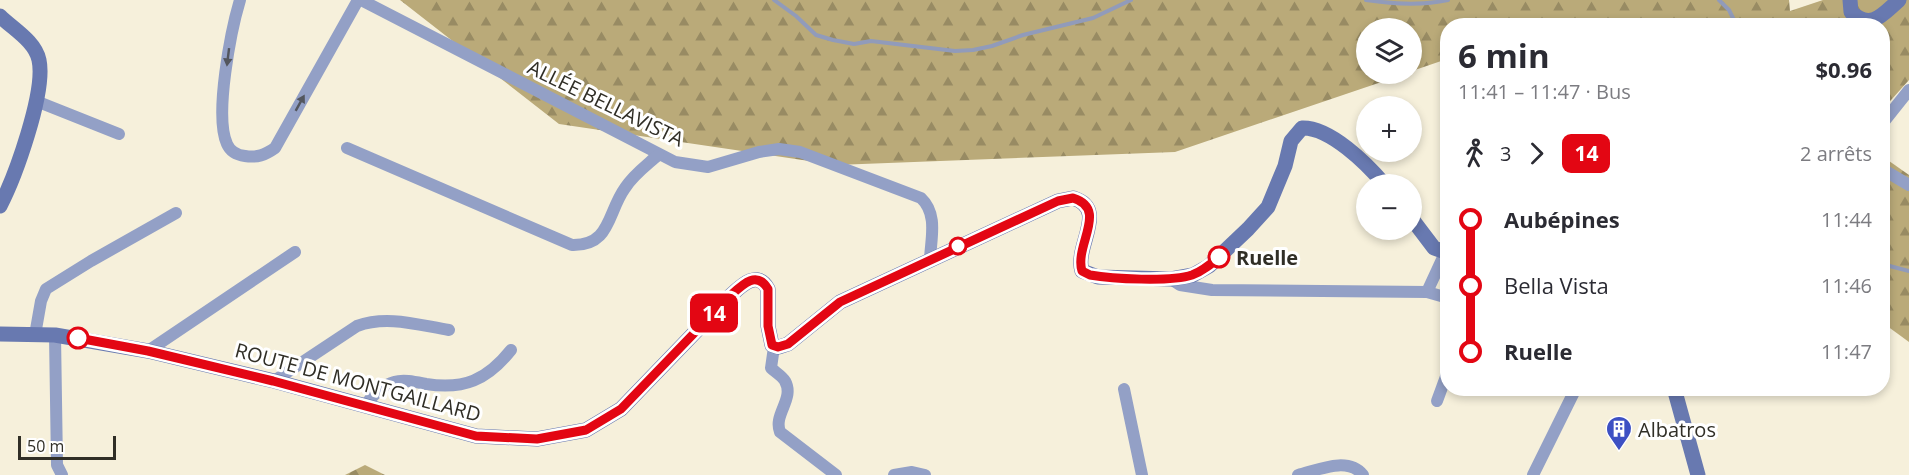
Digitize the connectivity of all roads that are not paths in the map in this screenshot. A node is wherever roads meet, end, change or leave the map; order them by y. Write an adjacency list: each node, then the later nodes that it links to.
1 (240, 0): 2 (street, one-way to 2)
2 (359, 0): 13 (street, ALLÉE BELLAVISTA)
3 (1850, 0): 6 (street)
4 (1899, 0): 7 (street)
5 (0, 16): 9 (street)
6 (1857, 18)
7 (1877, 18)
8 (1909, 90): 10 (street)
9 (36, 101): 11 (street); 17 (street)
10 (1890, 113)
11 (119, 134)
12 (347, 148): 13 (street)
13 (658, 154): 22 (street, ALLÉE BELLAVISTA)
14 (1375, 174): 24 (street)
15 (1890, 174): 16 (street)
16 (1909, 185)
17 (0, 206)
18 (176, 213): 29 (street)
19 (1422, 232): 20 (street)
20 (1440, 250)
21 (295, 252): 33 (street)
22 (930, 259): 24 (street); 31 (street)
23 (1440, 265): 25 (street)
24 (1171, 279): 25 (street)
25 (1427, 292): 26 (street)
26 (1440, 296)
27 (449, 330): 34 (street)
28 (0, 334): 29 (street, ROUTE DE MONTGAILLARD)
29 (35, 335): 30 (street, ROUTE DE MONTGAILLARD)
30 (55, 335): 33 (street, ROUTE DE MONTGAILLARD); 42 (street)
31 (774, 347): 40 (street, ROUTE DE MONTGAILLARD); 43 (street)
32 (511, 350): 40 (street)
33 (148, 351): 34 (street, ROUTE DE MONTGAILLARD)
34 (273, 381): 40 (street, ROUTE DE MONTGAILLARD)
35 (1124, 389): 46 (street)
36 (1440, 393): 39 (street)
37 (1572, 396): 49 (street)
38 (1676, 396): 41 (street)
39 (1437, 401)
40 (365, 405)
41 (1696, 473)
42 (62, 475)
43 (836, 475)
44 (894, 475): 45 (street)
45 (925, 475)
46 (1142, 475)
47 (1299, 475): 48 (street)
48 (1363, 475)
49 (1533, 475)

